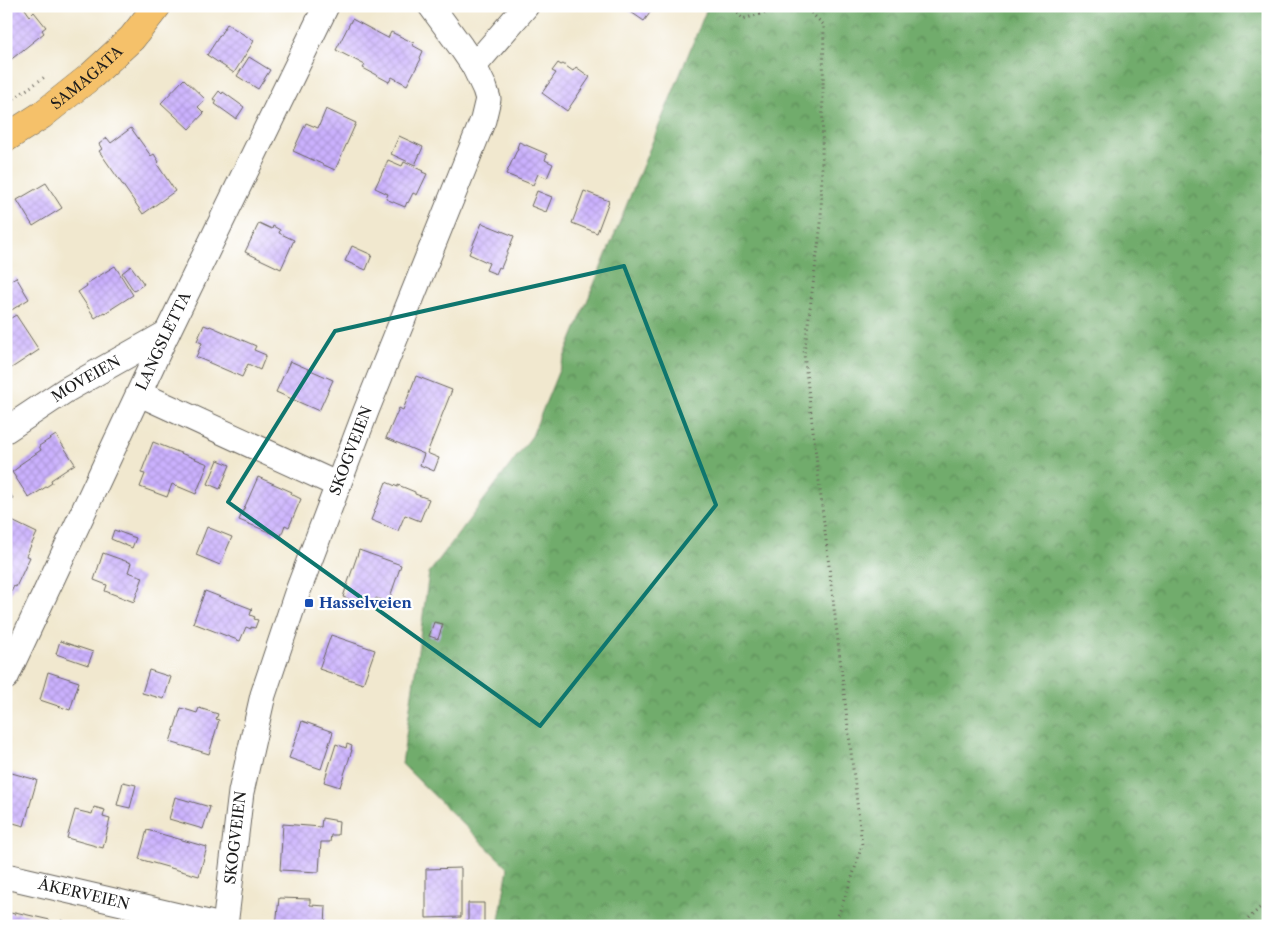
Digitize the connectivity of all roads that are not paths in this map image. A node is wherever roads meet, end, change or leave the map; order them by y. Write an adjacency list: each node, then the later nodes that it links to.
1 (157, 6): 6 (highway, SAMAGATA)
2 (326, 6): 7 (street, LANGSLETTA)
3 (431, 6): 5 (street, SKOGVEIEN)
4 (526, 6): 5 (street)
5 (474, 66): 10 (street, SKOGVEIEN)
6 (6, 138)
7 (168, 333): 8 (street, LANGSLETTA); 9 (street, MOVEIEN)
8 (140, 394): 10 (street); 11 (street, LANGSLETTA)
9 (6, 430)
10 (338, 485): 14 (street, SKOGVEIEN)
11 (6, 677)
12 (6, 876): 13 (street, ÅKERVEIEN)
13 (220, 926)
14 (225, 926)

